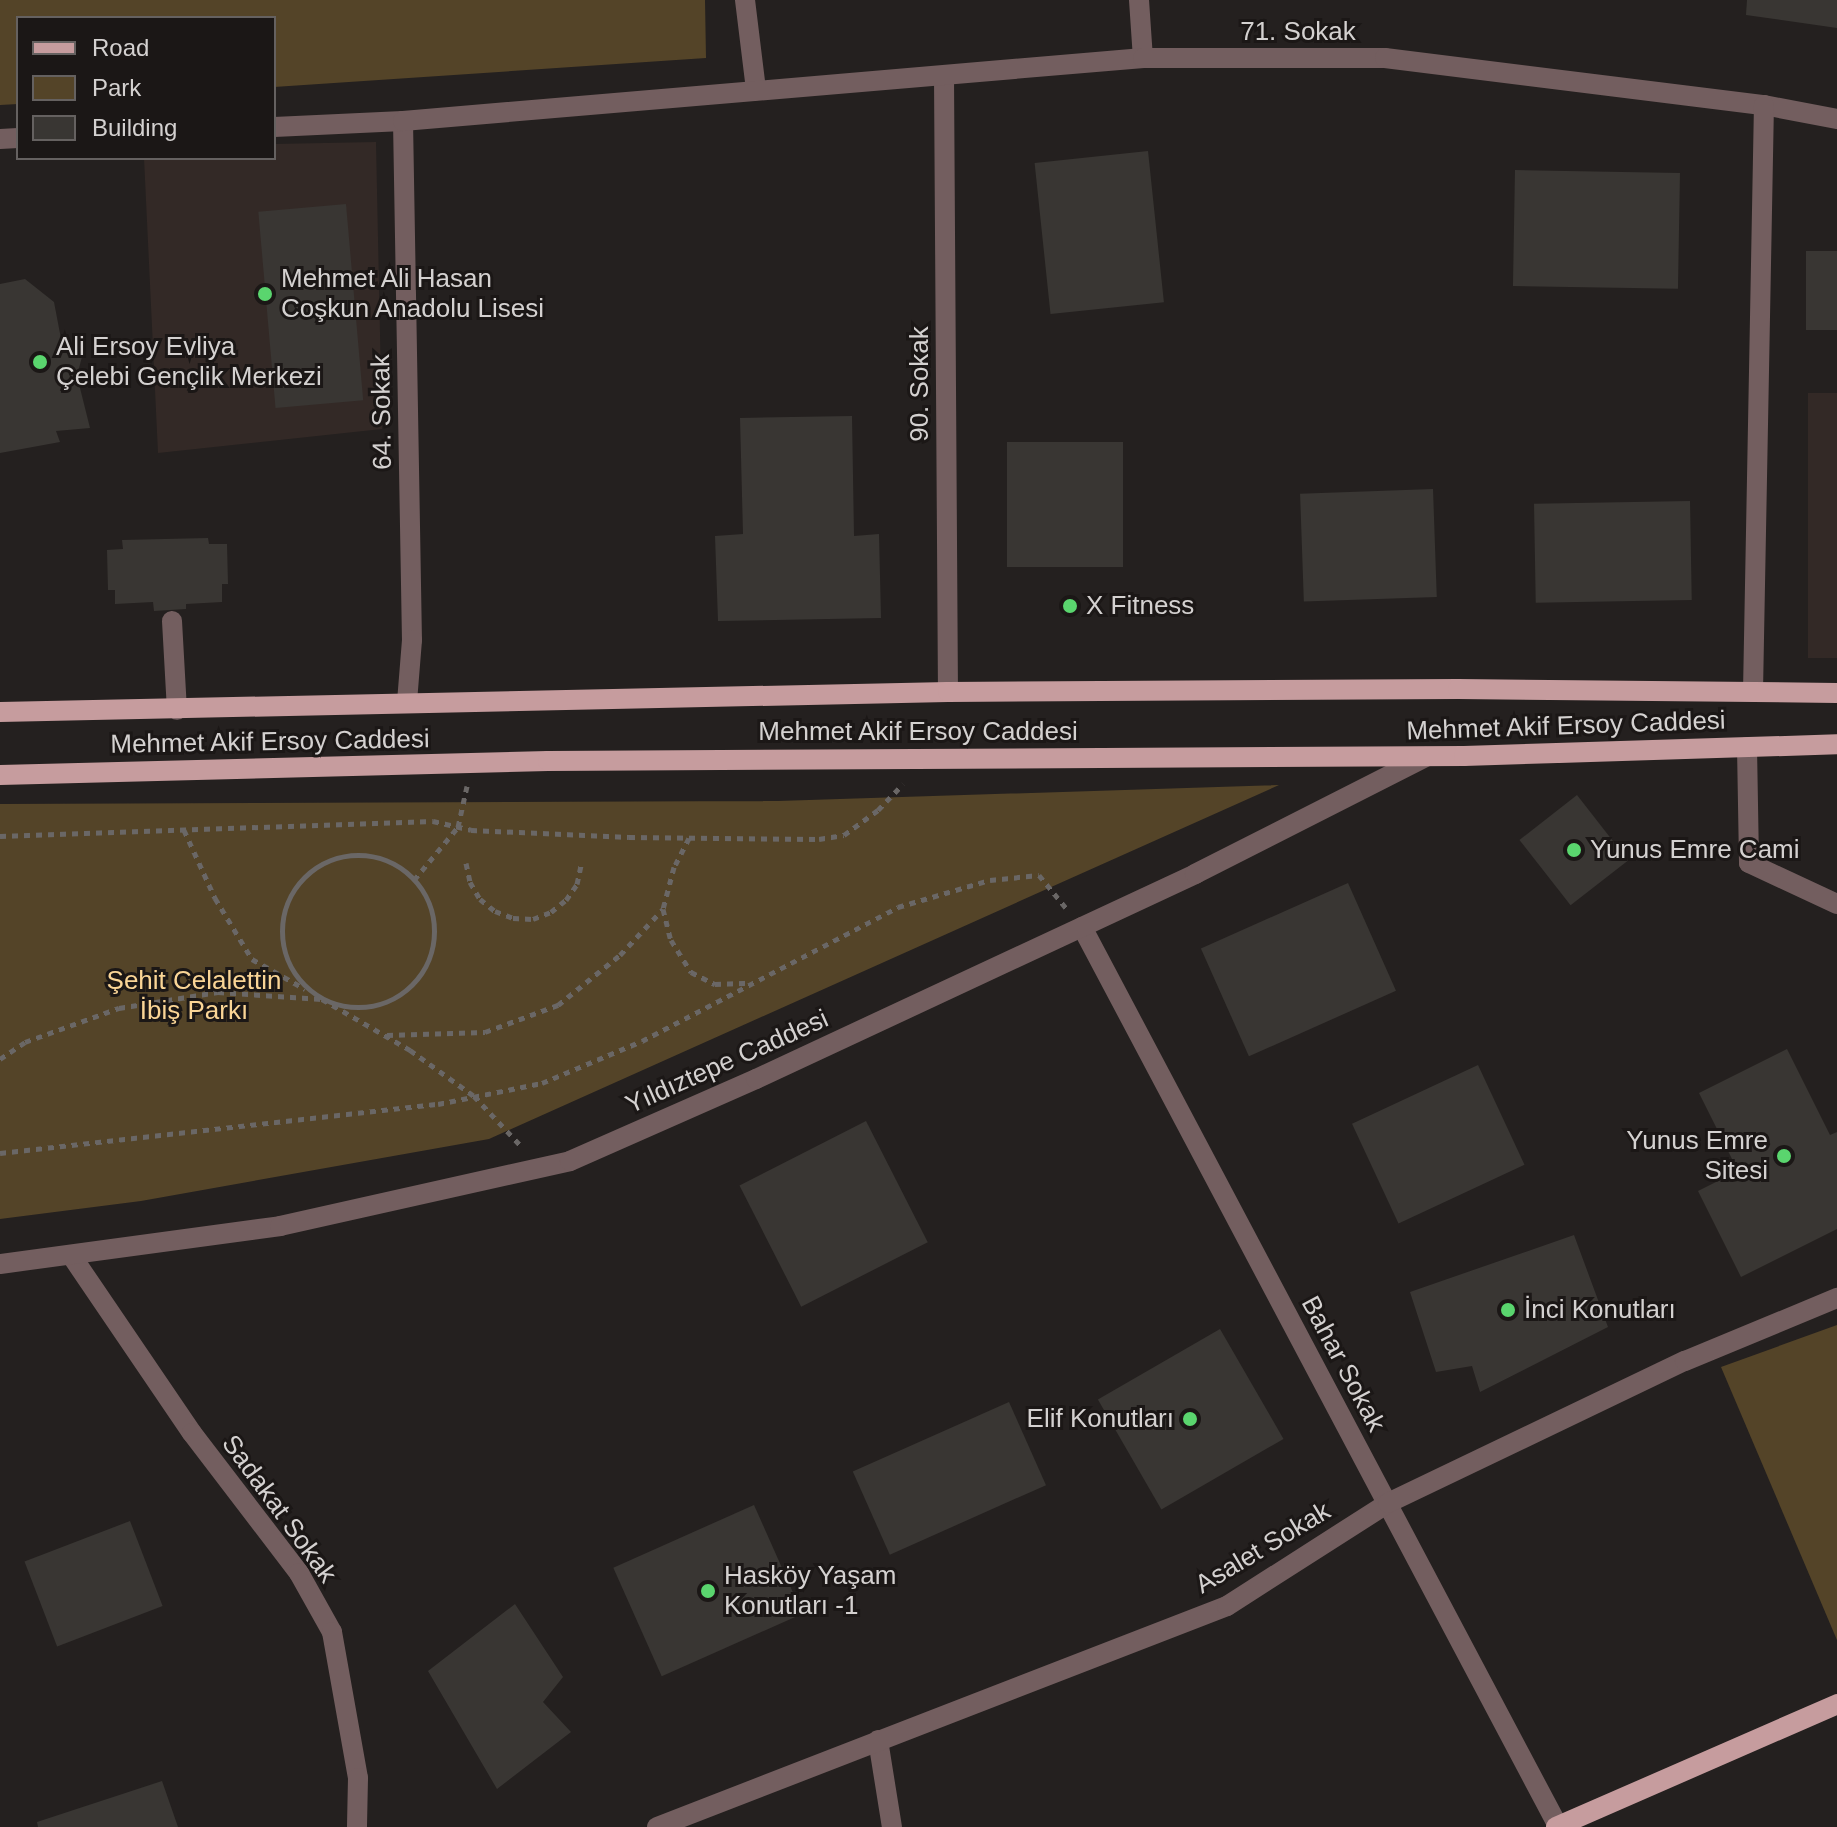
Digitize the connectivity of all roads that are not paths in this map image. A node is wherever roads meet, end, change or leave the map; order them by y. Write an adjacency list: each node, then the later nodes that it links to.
1 (745, 0): 5 (street)
2 (1139, 0): 3 (street)
3 (1143, 58): 4 (street, 71. Sokak); 6 (street, 71. Sokak)
4 (944, 77): 5 (street, 71. Sokak); 11 (street, 90. Sokak)
5 (756, 90): 8 (street, 71. Sokak)
6 (1764, 105): 7 (street, 71. Sokak); 12 (street)
7 (1837, 119)
8 (403, 121): 9 (street, 71. Sokak); 14 (street, 64. Sokak)
9 (276, 127)
10 (172, 621): 15 (street)
11 (948, 692): 12 (main road, Mehmet Akif Ersoy Caddesi); 14 (main road, Mehmet Akif Ersoy Caddesi)
12 (1753, 692): 13 (main road, Mehmet Akif Ersoy Caddesi)
13 (1837, 693)
14 (407, 702): 15 (main road, Mehmet Akif Ersoy Caddesi)
15 (177, 710): 16 (main road, Mehmet Akif Ersoy Caddesi)
16 (0, 712)
17 (1837, 744): 18 (main road, Mehmet Akif Ersoy Caddesi)
18 (1747, 747): 19 (main road, Mehmet Akif Ersoy Caddesi); 21 (street)
19 (1426, 757): 20 (main road, Mehmet Akif Ersoy Caddesi); 22 (street, Yıldıztepe Caddesi)
20 (0, 775)
21 (1837, 904)
22 (1082, 927): 23 (street, Yıldıztepe Caddesi); 26 (street, Bahar Sokak)
23 (71, 1255): 24 (street, Yıldıztepe Caddesi); 30 (street, Sadakat Sokak)
24 (0, 1264)
25 (1837, 1298): 26 (street, Asalet Sokak)
26 (1388, 1503): 28 (street, Asalet Sokak); 29 (street, Bahar Sokak)
27 (1837, 1704): 29 (main road)
28 (878, 1740): 31 (street, Asalet Sokak); 32 (street)
29 (1557, 1826)
30 (357, 1827)
31 (657, 1827)
32 (892, 1827)

